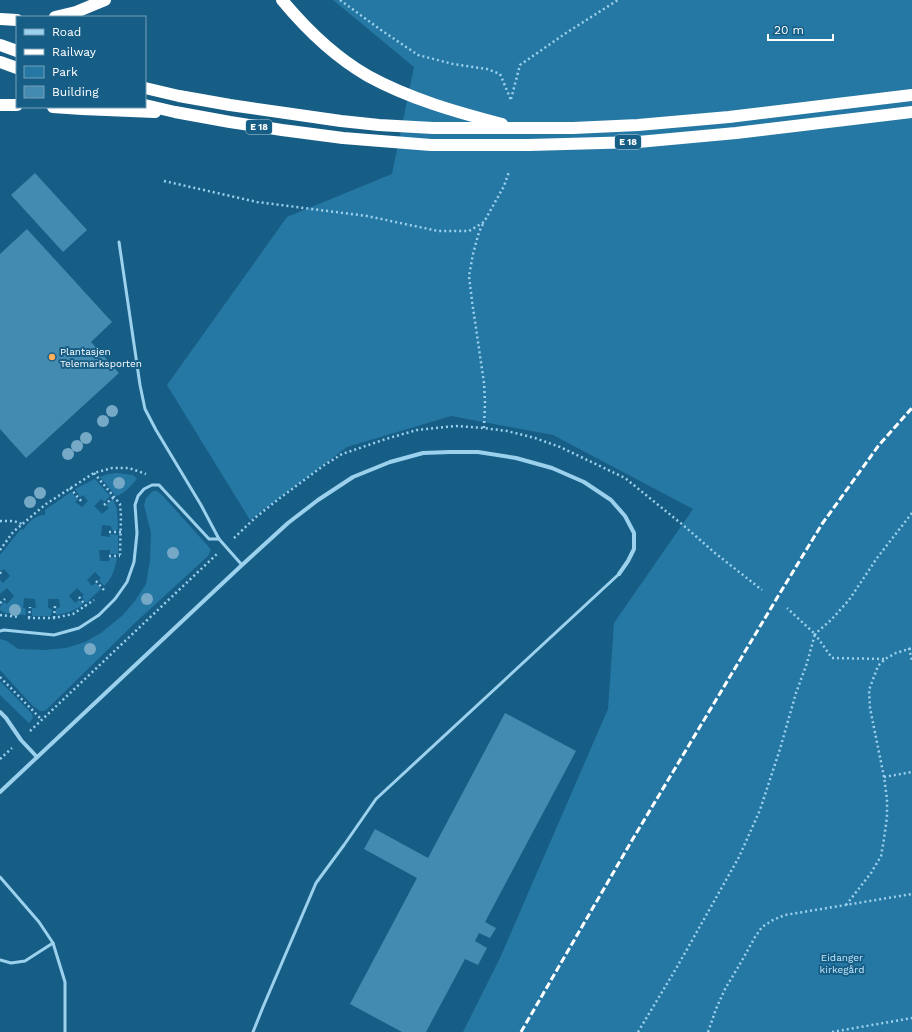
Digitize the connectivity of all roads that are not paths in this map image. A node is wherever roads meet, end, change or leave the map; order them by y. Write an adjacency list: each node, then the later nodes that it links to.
1 (105, 0): 3 (highway)
2 (282, 0): 18 (highway, E 18)
3 (59, 16)
4 (0, 19): 5 (highway)
5 (16, 20)
6 (0, 45): 7 (highway)
7 (16, 51)
8 (0, 62): 9 (highway)
9 (16, 68)
10 (146, 88): 18 (highway, E 18)
11 (912, 95): 18 (highway, E 18)
12 (0, 105): 13 (highway)
13 (16, 105)
14 (146, 105): 16 (highway, E 18)
15 (68, 108): 16 (highway, E 18)
16 (175, 112): 17 (highway, E 18)
17 (912, 112)
18 (521, 128)
19 (119, 242): 20 (lane)
20 (220, 539): 21 (lane); 23 (lane)
21 (242, 565): 22 (street); 25 (street)
22 (618, 574): 31 (lane)
23 (0, 631)
24 (0, 712): 25 (street)
25 (37, 757): 26 (street)
26 (0, 792)
27 (0, 878): 28 (lane)
28 (53, 943): 29 (lane); 30 (lane)
29 (0, 960)
30 (65, 1032)
31 (253, 1032)

